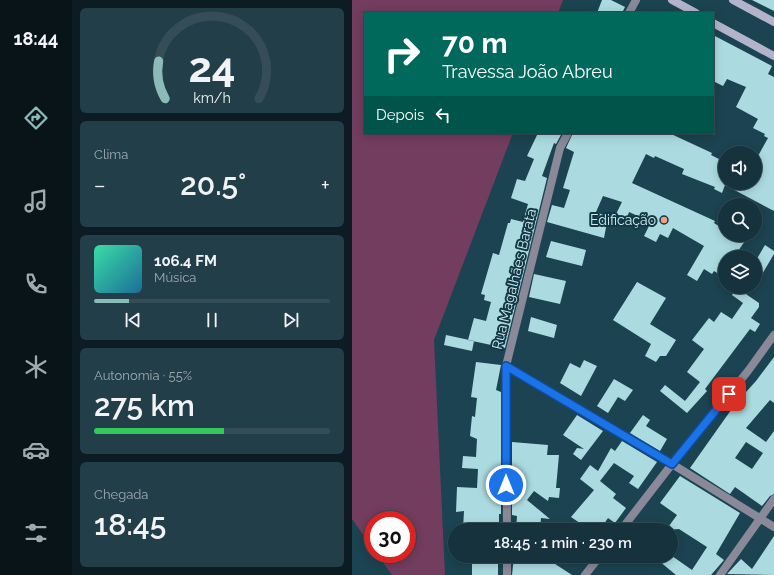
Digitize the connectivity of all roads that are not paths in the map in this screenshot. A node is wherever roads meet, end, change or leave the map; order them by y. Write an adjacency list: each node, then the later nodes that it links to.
1 (636, 0): 4 (street)
2 (672, 0): 5 (street)
3 (733, 0): 6 (street)
4 (630, 12)
5 (694, 12)
6 (774, 22)
7 (714, 23): 8 (street)
8 (774, 56)
9 (567, 134): 11 (street, Rua Magalhães Barata)
10 (774, 335): 12 (street)
11 (506, 366): 12 (street); 15 (street, Rua Magalhães Barata)
12 (672, 464): 14 (street); 16 (street)
13 (774, 498): 14 (street)
14 (760, 519): 17 (street); 22 (street)
15 (507, 523)
16 (627, 523)
17 (774, 528)
18 (507, 563): 20 (street)
19 (594, 563): 21 (street)
20 (507, 575)
21 (585, 575)
22 (720, 575)

